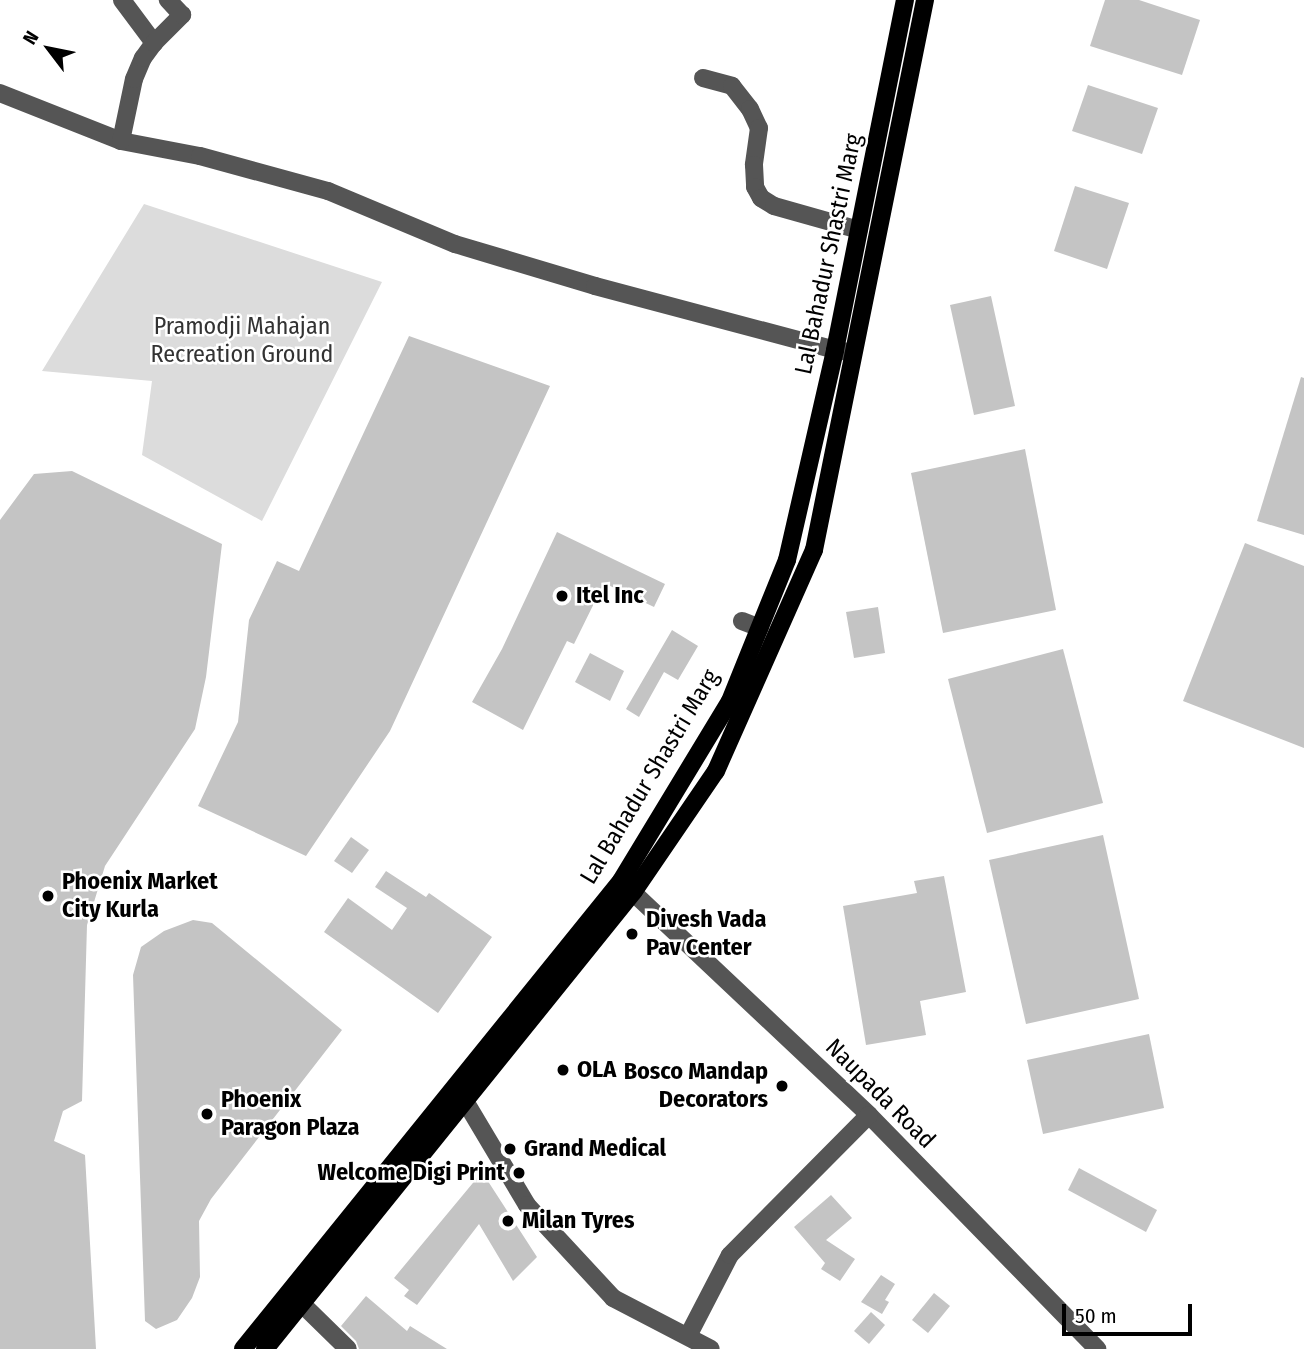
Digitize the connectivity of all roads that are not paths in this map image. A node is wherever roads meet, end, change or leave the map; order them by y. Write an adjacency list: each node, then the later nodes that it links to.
1 (122, 0): 5 (street)
2 (168, 0): 5 (street)
3 (905, 0): 9 (main road, Lal Bahadur Shastri Marg)
4 (925, 0): 11 (main road, Lal Bahadur Shastri Marg)
5 (154, 43): 8 (street)
6 (703, 78): 9 (street)
7 (0, 93): 8 (street)
8 (121, 141): 10 (street)
9 (859, 230): 10 (main road, Lal Bahadur Shastri Marg)
10 (835, 350): 11 (street); 12 (main road, Lal Bahadur Shastri Marg)
11 (853, 352): 13 (main road, Lal Bahadur Shastri Marg)
12 (790, 547): 13 (main road); 15 (main road, Lal Bahadur Shastri Marg)
13 (814, 550): 16 (main road, Lal Bahadur Shastri Marg)
14 (742, 621): 15 (street)
15 (760, 628): 16 (main road, Lal Bahadur Shastri Marg)
16 (627, 886): 17 (main road, Lal Bahadur Shastri Marg); 18 (street, Naupada Road); 21 (main road, Lal Bahadur Shastri Marg)
17 (465, 1101): 19 (main road, Lal Bahadur Shastri Marg); 20 (street)
18 (869, 1115): 20 (street); 25 (street, Naupada Road)
19 (302, 1304): 22 (main road, Lal Bahadur Shastri Marg); 23 (street)
20 (688, 1336): 24 (street)
21 (243, 1349)
22 (265, 1349)
23 (348, 1349)
24 (711, 1349)
25 (1097, 1349)

